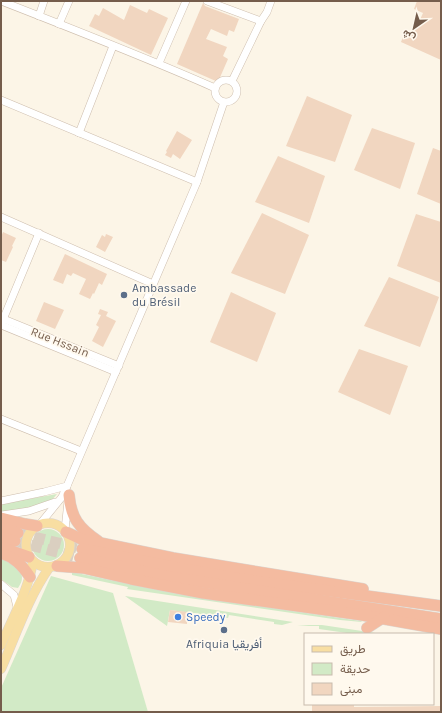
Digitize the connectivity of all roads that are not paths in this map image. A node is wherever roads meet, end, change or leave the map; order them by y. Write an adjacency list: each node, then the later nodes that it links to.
1 (1, 1): 7 (street)
2 (44, 1): 7 (street)
3 (69, 1): 9 (street)
4 (186, 1): 11 (street)
5 (207, 1): 8 (street)
6 (271, 1): 8 (street)
7 (38, 16): 9 (street)
8 (261, 21): 12 (street)
9 (60, 24): 10 (street)
10 (113, 46): 11 (street); 16 (street)
11 (159, 63): 13 (street)
12 (232, 82): 13 (street); 15 (street)
13 (215, 88): 15 (street)
14 (1, 100): 16 (street)
15 (224, 102): 17 (street)
16 (79, 133): 17 (street)
17 (197, 182): 20 (street)
18 (1, 217): 19 (street)
19 (39, 232): 20 (street); 21 (street)
20 (153, 284): 22 (street)
21 (2, 322): 22 (street, Rue Hssain)
22 (118, 369): 24 (street)
23 (1, 419): 24 (street)
24 (82, 451): 25 (street)
25 (68, 490): 26 (street); 27 (street); 31 (street); 33 (highway)
26 (1, 501)
27 (57, 501): 28 (street); 29 (street)
28 (1, 517): 29 (highway)
29 (38, 525): 31 (main road); 36 (main road)
30 (1, 528): 32 (highway)
31 (66, 531): 33 (highway); 37 (main road)
32 (1, 537)
33 (104, 544): 42 (highway)
34 (1, 547): 36 (highway)
35 (1, 553): 38 (highway)
36 (31, 559): 37 (main road); 38 (main road)
37 (53, 567): 46 (highway); 51 (main road)
38 (30, 577): 40 (main road)
39 (1, 584): 41 (street)
40 (26, 588): 41 (street); 44 (main road)
41 (12, 592): 44 (street)
42 (386, 599): 43 (highway); 45 (highway)
43 (441, 606)
44 (17, 607): 50 (main road)
45 (391, 612): 46 (highway); 47 (highway)
46 (381, 618): 48 (highway); 49 (highway)
47 (441, 619)
48 (367, 628)
49 (441, 629)
50 (1, 645)
51 (1, 669)

